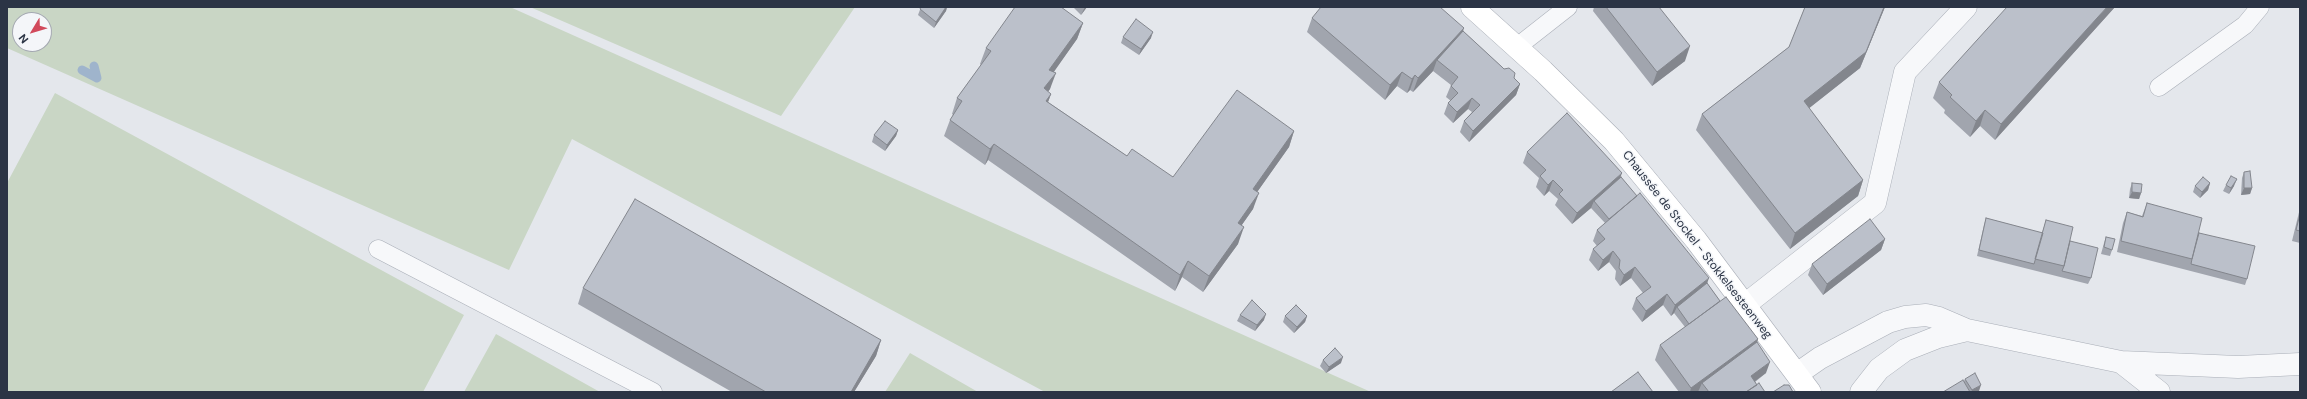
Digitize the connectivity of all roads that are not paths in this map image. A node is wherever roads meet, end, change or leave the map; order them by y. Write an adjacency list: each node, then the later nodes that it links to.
1 (1472, 7): 5 (street, Chaussée de Stockel - Stokkelsesteenweg)
2 (1568, 7): 5 (lane)
3 (1966, 7): 8 (street)
4 (2260, 7): 6 (lane)
5 (1517, 47): 8 (street, Chaussée de Stockel - Stokkelsesteenweg)
6 (2159, 86)
7 (378, 249): 13 (lane)
8 (1746, 304): 12 (street, Chaussée de Stockel - Stokkelsesteenweg)
9 (1967, 330): 10 (street); 12 (street); 15 (street)
10 (2121, 362): 11 (street); 16 (street)
11 (2300, 364)
12 (1797, 374): 14 (street, Chaussée de Stockel - Stokkelsesteenweg)
13 (653, 392)
14 (1810, 392)
15 (1861, 392)
16 (2159, 392)

